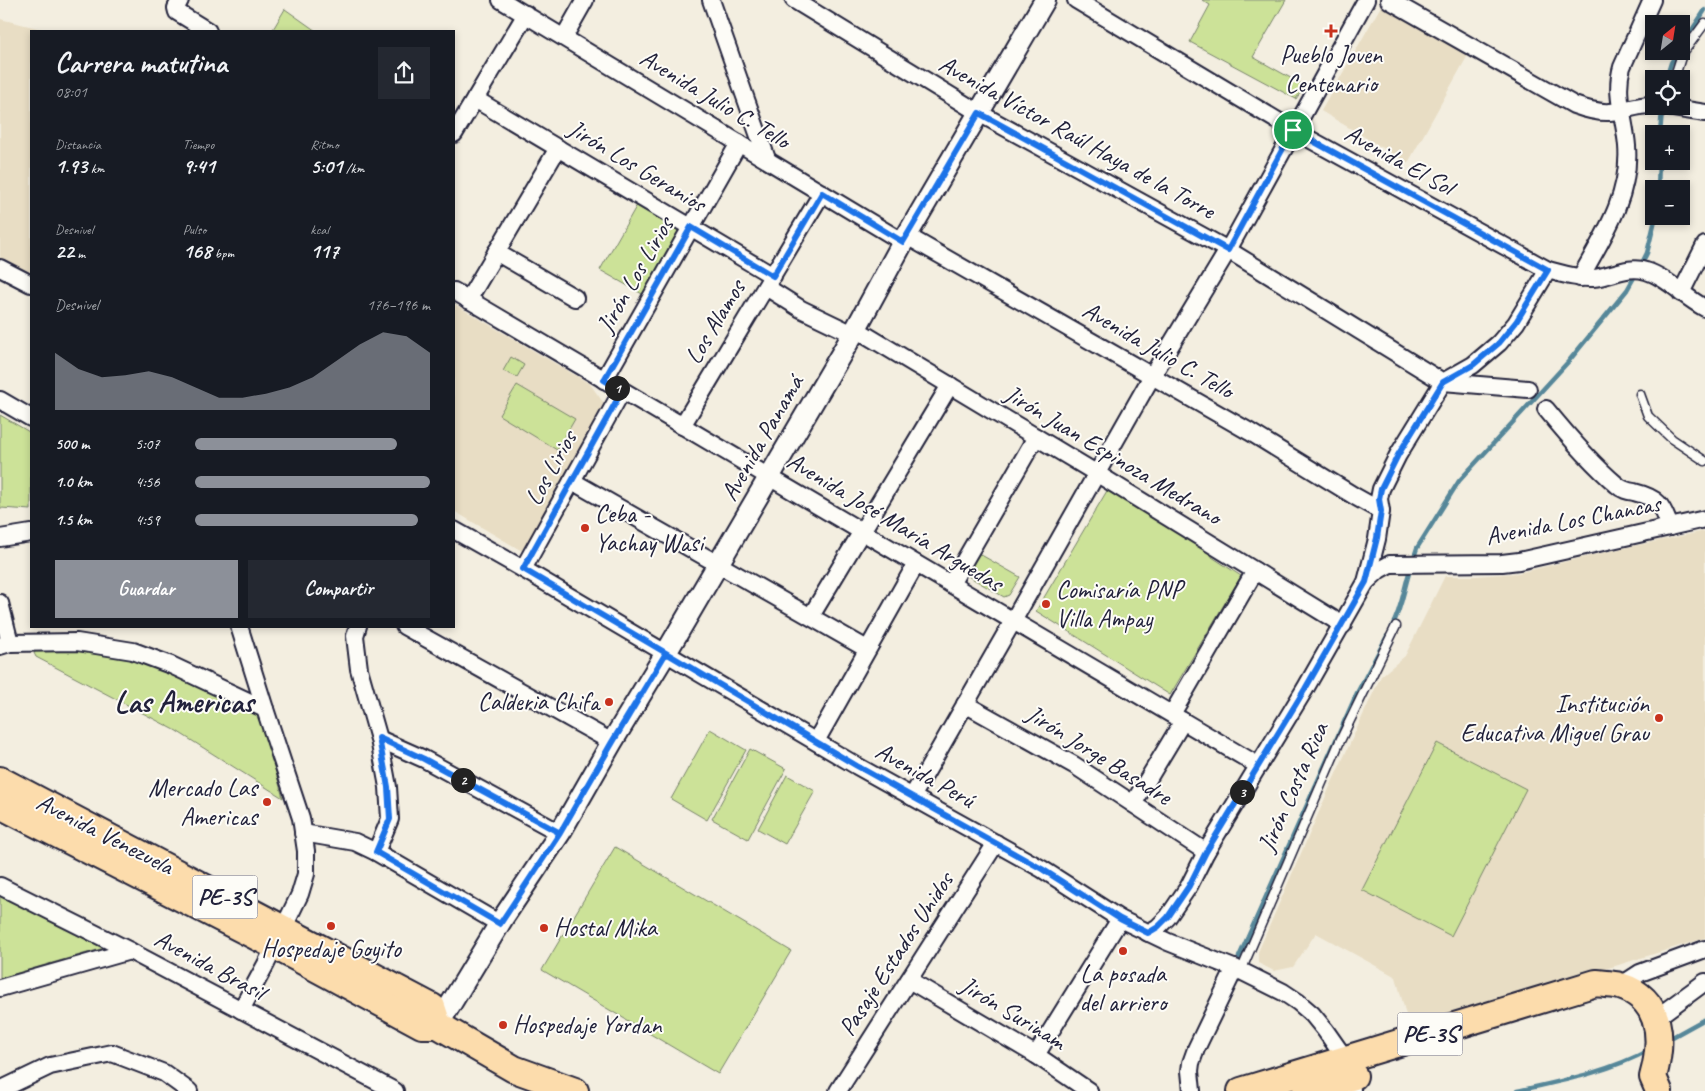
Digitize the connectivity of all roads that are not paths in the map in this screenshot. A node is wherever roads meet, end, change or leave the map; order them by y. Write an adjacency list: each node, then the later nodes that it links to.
1 (180, 0): 13 (street)
2 (501, 0): 11 (street, Avenida Julio C. Tello)
3 (585, 0): 14 (street)
4 (711, 0): 26 (street)
5 (794, 0): 20 (street, Avenida Víctor Raúl Haya de la Torre)
6 (1045, 0): 20 (street, Avenida Panamá)
7 (1076, 0): 22 (street, Avenida El Sol)
8 (1366, 0): 22 (street)
9 (1389, 0): 18 (street)
10 (1652, 0): 18 (street)
11 (526, 14): 14 (street, Avenida Julio C. Tello); 16 (street)
12 (1705, 23): 15 (lane)
13 (206, 30)
14 (564, 37): 24 (street, Avenida Julio C. Tello)
15 (1677, 70)
16 (475, 99): 23 (street); 25 (street, Jirón Los Geranios)
17 (1645, 104): 18 (street)
18 (1622, 110): 35 (street)
19 (1690, 111): 21 (street)
20 (979, 113): 29 (street, Avenida Panamá); 31 (street, Avenida Víctor Raúl Haya de la Torre)
21 (1705, 113)
22 (1293, 130): 31 (street); 34 (street, Avenida El Sol)
23 (455, 132)
24 (739, 143): 26 (street, Avenida Julio C. Tello); 28 (street, Jirón Los Lirios)
25 (558, 148): 28 (street, Jirón Los Geranios); 32 (street)
26 (767, 159): 27 (street, Avenida Julio C. Tello)
27 (822, 193): 29 (street, Avenida Julio C. Tello); 36 (street, Los Alamos)
28 (691, 227): 36 (street, Jirón Los Geranios); 45 (street, Jirón Los Lirios)
29 (905, 239): 43 (street, Avenida Panamá); 44 (street, Avenida Julio C. Tello)
30 (1705, 245): 39 (street)
31 (1228, 250): 44 (street); 46 (street, Avenida Víctor Raúl Haya de la Torre)
32 (496, 252): 40 (street); 41 (street)
33 (0, 268): 37 (street)
34 (1548, 270): 35 (street, Avenida El Sol); 46 (street)
35 (1580, 278): 39 (street, Avenida El Sol)
36 (769, 281): 43 (street, Jirón Los Geranios); 54 (street, Los Alamos)
37 (30, 283)
38 (455, 292): 41 (street, Avenida José María Arguedas)
39 (1681, 293): 42 (street)
40 (575, 298)
41 (468, 300): 45 (street, Avenida José María Arguedas)
42 (1705, 308)
43 (854, 331): 47 (street, Jirón Juan Espinoza Medrano); 58 (street, Avenida Panamá)
44 (1152, 376): 57 (street); 60 (street, Avenida Julio C. Tello)
45 (604, 380): 49 (street, Avenida José María Arguedas)
46 (1443, 382): 48 (street, Avenida Víctor Raúl Haya de la Torre); 60 (street)
47 (950, 386): 55 (street, Jirón Juan Espinoza Medrano); 64 (street)
48 (1528, 389)
49 (622, 391): 54 (street, Avenida José María Arguedas); 59 (street, Los Lirios)
50 (1640, 394): 56 (lane)
51 (0, 400): 53 (street)
52 (1546, 410): 62 (street)
53 (30, 417)
54 (682, 426): 58 (street, Avenida José María Arguedas)
55 (1036, 437): 57 (street, Jirón Juan Espinoza Medrano); 72 (street)
56 (1705, 461)
57 (1096, 473): 70 (street, Jirón Juan Espinoza Medrano); 75 (street)
58 (769, 477): 64 (street, Avenida José María Arguedas); 67 (street, Avenida Panamá)
59 (572, 481): 67 (street); 69 (street, Los Lirios)
60 (1381, 511): 71 (street)
61 (1705, 519): 62 (street, Avenida Los Chancas)
62 (1670, 527): 71 (street, Avenida Los Chancas)
63 (455, 531): 69 (street, Avenida Perú)
64 (862, 532): 68 (street, Avenida José María Arguedas); 74 (street)
65 (30, 533): 66 (street)
66 (0, 538)
67 (719, 564): 74 (street); 83 (street, Avenida Panamá)
68 (916, 564): 72 (street, Avenida José María Arguedas); 82 (street)
69 (523, 569): 83 (street, Avenida Perú)
70 (1255, 571): 76 (street, Jirón Juan Espinoza Medrano); 86 (street)
71 (1366, 582): 76 (street)
72 (951, 584): 75 (street, Avenida José María Arguedas)
73 (0, 603): 81 (street)
74 (811, 616): 82 (street)
75 (1013, 621): 84 (street); 86 (street, Avenida José María Arguedas)
76 (1343, 625): 90 (street)
77 (1396, 626): 107 (lane, Jirón Costa Rica)
78 (240, 628): 85 (street)
79 (357, 628): 87 (street)
80 (408, 628): 89 (street)
81 (5, 644): 85 (street)
82 (867, 649): 88 (street)
83 (666, 653): 88 (street, Avenida Perú); 89 (street, Avenida Panamá)
84 (965, 704): 92 (street); 93 (street, Jirón Jorge Basadre)
85 (265, 709): 95 (street)
86 (1177, 718): 90 (street, Avenida José María Arguedas); 93 (street)
87 (379, 738): 96 (street); 98 (street)
88 (816, 741): 92 (street, Avenida Perú)
89 (612, 742): 96 (street, Avenida Panamá)
90 (1259, 766): 99 (street)
91 (0, 780): 104 (highway, Avenida Venezuela / PE-3S)
92 (912, 796): 97 (street, Avenida Perú)
93 (1133, 804): 99 (street, Jirón Jorge Basadre)
94 (0, 805): 104 (highway, Avenida Venezuela / PE-3S)
95 (303, 833): 98 (street); 104 (street)
96 (560, 833): 102 (street, Avenida Panamá)
97 (996, 844): 101 (street, Avenida Perú); 108 (street, Pasaje Estados Unidos)
98 (376, 852): 102 (street)
99 (1206, 852): 103 (street)
100 (0, 886): 106 (street, Avenida Brasil)
101 (1120, 919): 103 (street, Avenida Perú); 115 (street)
102 (500, 924): 113 (street, Avenida Panamá)
103 (1148, 933): 107 (street, Avenida Perú)
104 (280, 937): 112 (street); 113 (highway, Avenida Venezuela / PE-3S)
105 (1705, 949): 110 (street)
106 (130, 951): 111 (street); 112 (street, Avenida Brasil)
107 (1238, 970): 116 (street, Avenida Perú); 124 (street, Jirón Costa Rica)
108 (909, 980): 115 (street, Jirón Surinam); 122 (street, Pasaje Estados Unidos)
109 (1705, 982): 114 (street)
110 (1620, 986): 114 (highway, PE-3S); 116 (highway, PE-3S)
111 (0, 988)
112 (240, 1010): 120 (street, Avenida Brasil)
113 (438, 1025): 121 (highway, Avenida Venezuela / PE-3S)
114 (1658, 1025): 117 (highway)
115 (1036, 1055): 123 (street, Jirón Surinam)
116 (1350, 1076): 125 (highway, PE-3S); 126 (highway)
117 (1654, 1081)
118 (0, 1090): 119 (street)
119 (190, 1091)
120 (395, 1091)
121 (575, 1091)
122 (838, 1091)
123 (1089, 1091)
124 (1192, 1091)
125 (1241, 1091)
126 (1306, 1091)

